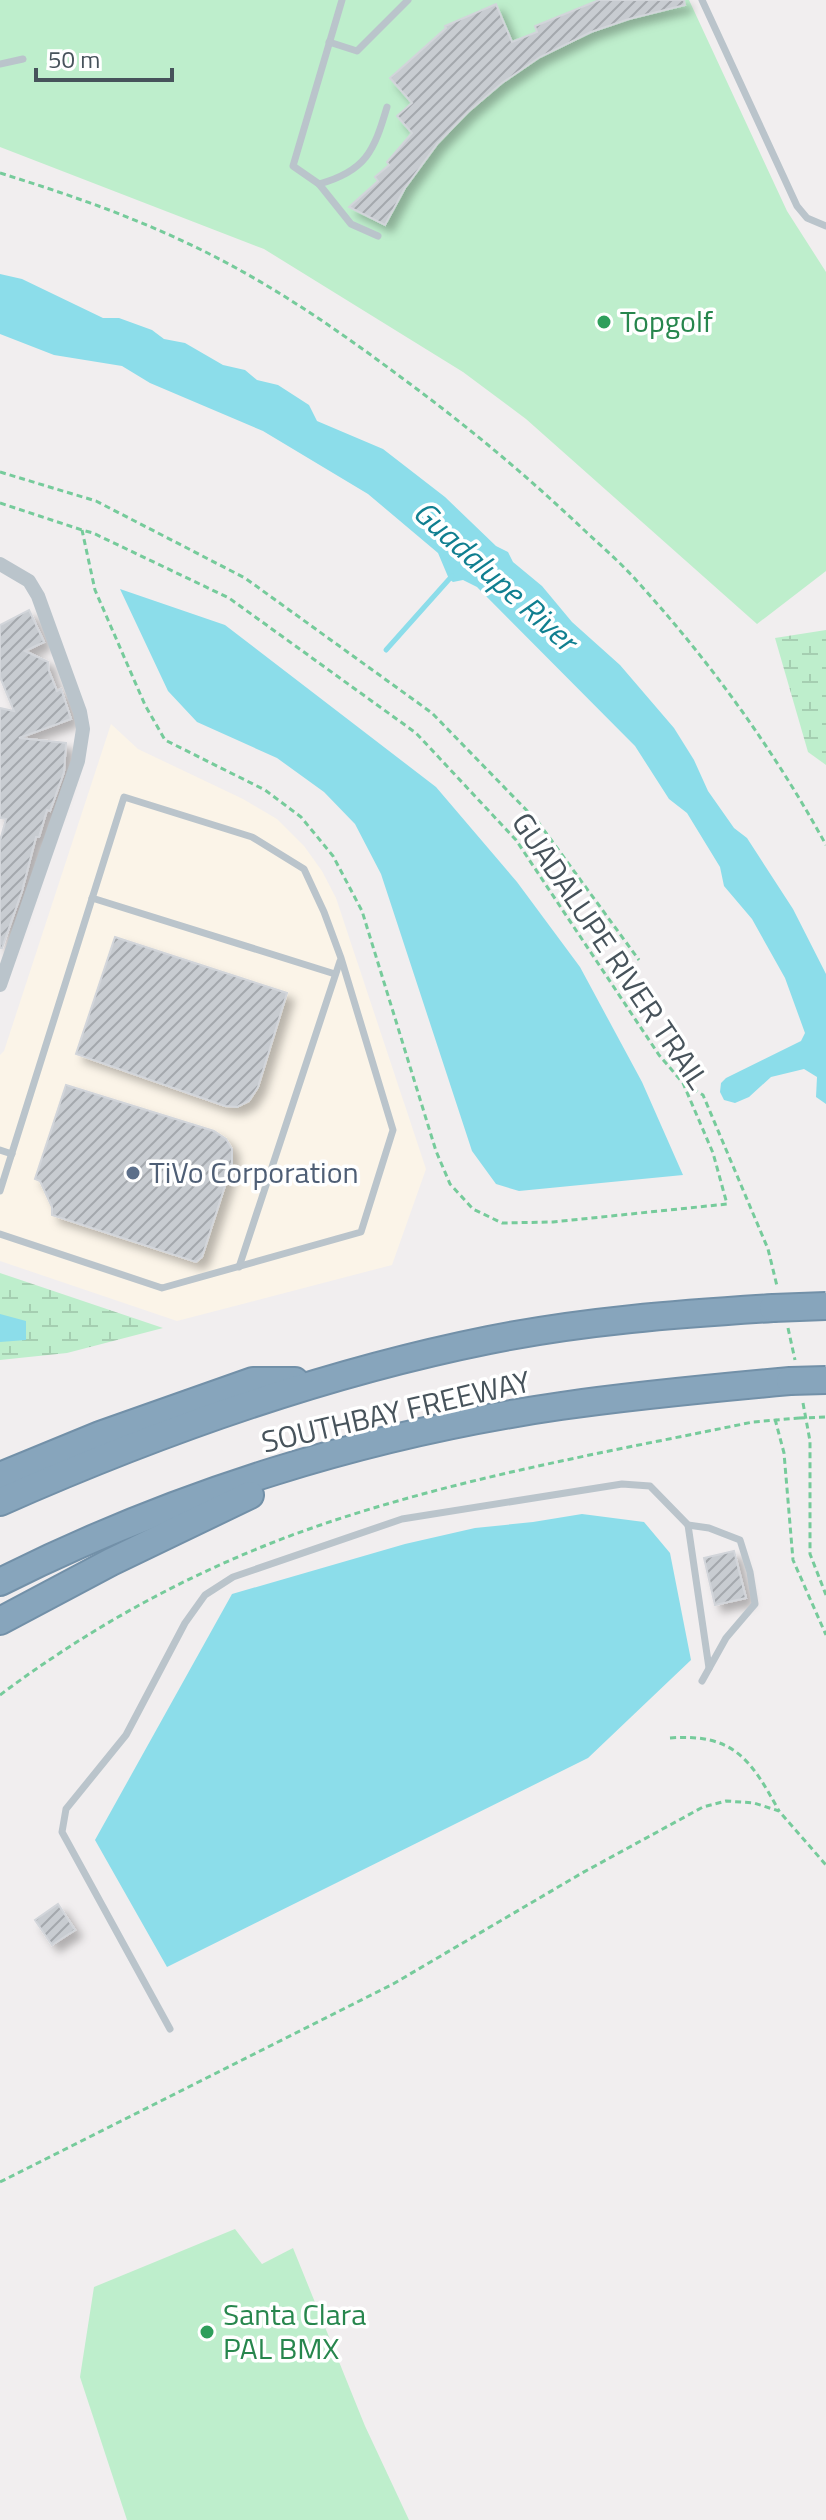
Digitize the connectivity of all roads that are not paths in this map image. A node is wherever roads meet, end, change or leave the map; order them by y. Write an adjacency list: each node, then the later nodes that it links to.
1 (342, 0): 4 (lane)
2 (408, 0): 4 (lane)
3 (702, 0): 9 (lane)
4 (329, 42): 8 (lane)
5 (23, 59): 6 (lane)
6 (0, 64)
7 (387, 107): 8 (lane)
8 (319, 184): 10 (lane)
9 (826, 226)
10 (378, 236)
11 (0, 564): 15 (street)
12 (92, 898): 13 (lane); 14 (lane); 17 (lane)
13 (341, 958): 14 (lane); 20 (lane)
14 (335, 974): 20 (lane)
15 (0, 985)
16 (0, 1150): 17 (lane)
17 (12, 1154): 18 (lane)
18 (0, 1191)
19 (0, 1234): 20 (lane)
20 (239, 1267)
21 (826, 1306): 22 (highway, SOUTHBAY FREEWAY, bridge)
22 (327, 1380): 25 (highway); 26 (highway, SOUTHBAY FREEWAY)
23 (826, 1380): 24 (highway, SOUTHBAY FREEWAY, bridge)
24 (344, 1452): 28 (highway, SOUTHBAY FREEWAY); 29 (highway)
25 (0, 1476)
26 (0, 1502)
27 (688, 1525): 30 (lane); 30 (lane); 32 (lane)
28 (0, 1582)
29 (0, 1621)
30 (709, 1668): 31 (lane)
31 (702, 1681)
32 (170, 2029)

